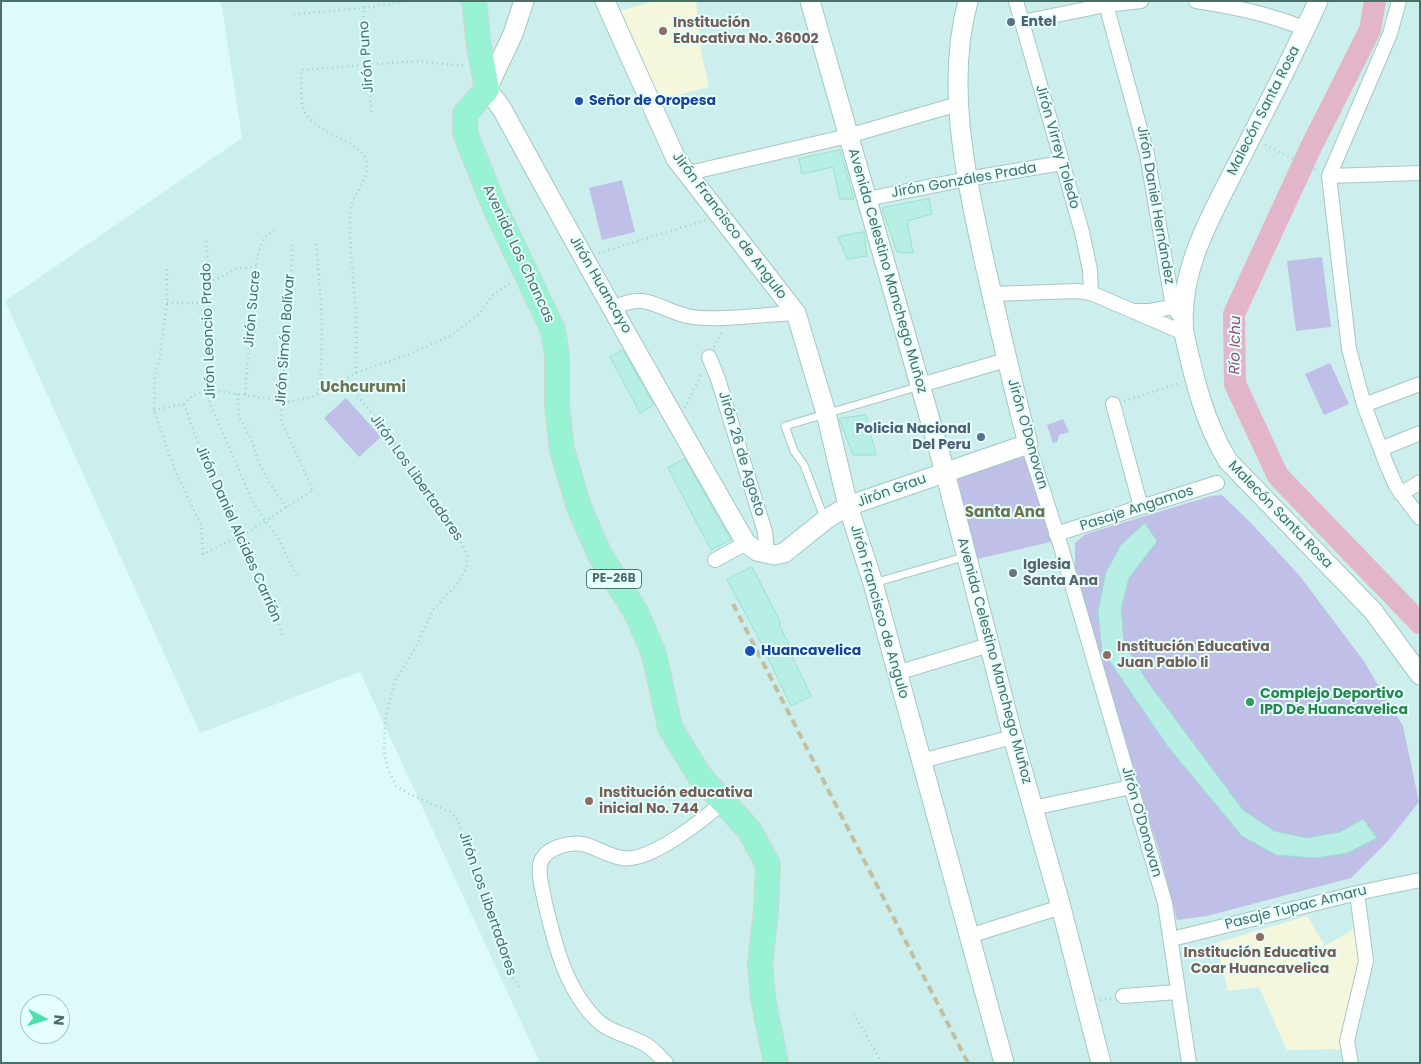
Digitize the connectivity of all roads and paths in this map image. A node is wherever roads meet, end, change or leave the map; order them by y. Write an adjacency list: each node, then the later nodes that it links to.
1 (363, 1): 14 (path, Jirón Puno)
2 (406, 1): 14 (path)
3 (474, 1): 19 (highway)
4 (524, 1): 19 (main road, PE-26B)
5 (605, 1): 26 (main road, Jirón Francisco de Angulo)
6 (810, 1): 22 (main road, Avenida Celestino Manchego Muñoz)
7 (968, 1): 20 (main road, Jirón O'Donovan)
8 (1016, 1): 16 (street, Jirón Virrey Toledo)
9 (1141, 1): 13 (street)
10 (1196, 1): 17 (street)
11 (1318, 1): 17 (main road, Malecón Santa Rosa)
12 (1399, 1): 27 (street)
13 (1106, 3): 16 (street); 47 (street, Jirón Daniel Hernández)
14 (364, 8): 15 (path); 18 (path, Jirón Puno)
15 (294, 14)
16 (1022, 22): 24 (street, Jirón Virrey Toledo)
17 (1306, 29): 47 (main road, Malecón Santa Rosa)
18 (366, 65): 19 (path); 21 (path, Jirón Puno); 50 (path)
19 (485, 77): 35 (main road, Jirón Huancayo); 38 (highway, Avenida Los Chancas / PE-26B)
20 (958, 104): 22 (street); 28 (main road, Jirón O'Donovan)
21 (372, 113)
22 (848, 136): 26 (street); 29 (main road, Avenida Celestino Manchego Muñoz)
23 (1269, 147): 27 (path)
24 (1062, 164): 28 (street, Jirón Gonzáles Prada); 40 (street, Jirón Virrey Toledo)
25 (1420, 173): 27 (street)
26 (689, 174): 30 (main road, Jirón Francisco de Angulo)
27 (1325, 174): 62 (street)
28 (967, 179): 29 (street, Jirón Gonzáles Prada); 41 (main road, Jirón O'Donovan)
29 (867, 199): 53 (main road, Avenida Celestino Manchego Muñoz)
30 (721, 216): 35 (path); 46 (main road, Jirón Francisco de Angulo)
31 (274, 230): 36 (path, Jirón Sucre)
32 (206, 241): 39 (path, Jirón Leoncio Prado)
33 (293, 243): 59 (path, Jirón Simón Bolívar)
34 (316, 244): 57 (path)
35 (583, 258): 44 (main road, Jirón Huancayo)
36 (256, 266): 39 (path); 58 (path, Jirón Sucre)
37 (167, 269): 42 (path)
38 (526, 274): 50 (path); 93 (highway, Avenida Los Chancas / PE-26B)
39 (209, 283): 43 (path, Jirón Leoncio Prado)
40 (1090, 293): 41 (street); 45 (street)
41 (992, 294): 49 (main road, Jirón O'Donovan)
42 (167, 303): 43 (path); 63 (path)
43 (208, 303): 55 (path, Jirón Leoncio Prado)
44 (614, 308): 46 (street); 80 (main road, Jirón Huancayo)
45 (1131, 310): 47 (street); 47 (street)
46 (796, 312): 64 (main road, Jirón Francisco de Angulo)
47 (1180, 320): 51 (main road, Malecón Santa Rosa)
48 (708, 357): 81 (street, Jirón 26 de Agosto)
49 (1006, 360): 53 (street); 66 (main road, Jirón O'Donovan)
50 (356, 373): 52 (path)
51 (1196, 378): 61 (path); 89 (main road, Malecón Santa Rosa)
52 (345, 380): 57 (path); 100 (path, Jirón Los Libertadores)
53 (921, 386): 64 (lane); 68 (main road, Avenida Celestino Manchego Muñoz)
54 (1419, 386): 62 (street)
55 (210, 390): 56 (path); 60 (path); 77 (path, Jirón Leoncio Prado)
56 (237, 394): 58 (path); 74 (path)
57 (318, 394): 59 (path)
58 (245, 395): 59 (path)
59 (281, 400): 74 (path, Jirón Simón Bolívar)
60 (184, 404): 63 (path); 79 (path, Jirón Daniel Alcides Carrión)
61 (1113, 404): 73 (street)
62 (1364, 405): 67 (street)
63 (154, 410): 79 (path)
64 (826, 413): 72 (main road, Jirón Francisco de Angulo); 76 (lane)
65 (1420, 433): 67 (street)
66 (1028, 444): 68 (main road, Jirón Grau); 78 (street, Jirón O'Donovan)
67 (1381, 449): 71 (street)
68 (945, 472): 72 (main road, Jirón Grau); 82 (main road, Avenida Celestino Manchego Muñoz)
69 (1420, 482): 71 (street)
70 (1217, 483): 73 (street, Pasaje Angamos)
71 (1401, 494): 75 (street)
72 (848, 506): 76 (main road, Jirón Grau); 85 (main road, Jirón Francisco de Angulo)
73 (1141, 507): 78 (street, Pasaje Angamos)
74 (287, 508): 77 (path)
75 (1420, 518)
76 (825, 520): 81 (main road, Jirón Grau)
77 (266, 521): 79 (path); 84 (path, Jirón Leoncio Prado)
78 (1056, 534): 92 (street, Jirón O'Donovan)
79 (238, 537): 86 (path, Jirón Daniel Alcides Carrión)
80 (746, 543): 81 (main road); 83 (street)
81 (767, 553)
82 (967, 556): 85 (lane); 87 (main road, Avenida Celestino Manchego Muñoz)
83 (715, 560)
84 (298, 579)
85 (873, 583): 88 (main road, Jirón Francisco de Angulo)
86 (283, 636)
87 (989, 645): 88 (street); 90 (main road, Avenida Celestino Manchego Muñoz)
88 (897, 673): 91 (main road, Jirón Francisco de Angulo)
89 (1420, 675)
90 (1013, 737): 91 (street); 94 (main road, Avenida Celestino Manchego Muñoz)
91 (922, 761): 98 (main road, Jirón Francisco de Angulo)
92 (1131, 787): 94 (street); 99 (street, Jirón O'Donovan)
93 (722, 802): 105 (street); 106 (highway, Avenida Los Chancas / PE-26B)
94 (1033, 808): 97 (main road, Avenida Celestino Manchego Muñoz)
95 (1420, 880): 96 (street, Pasaje Tupac Amaru)
96 (1357, 893): 99 (street, Pasaje Tupac Amaru); 111 (street)
97 (1061, 907): 98 (street); 103 (main road, Avenida Celestino Manchego Muñoz)
98 (969, 936): 108 (main road, Jirón Francisco de Angulo)
99 (1172, 938): 101 (street, Jirón O'Donovan)
100 (520, 988)
101 (1178, 992): 102 (street); 110 (street, Jirón O'Donovan)
102 (1123, 996): 103 (path)
103 (1085, 1002): 109 (main road, Avenida Celestino Manchego Muñoz)
104 (854, 1014): 107 (path)
105 (666, 1063)
106 (776, 1063)
107 (882, 1063)
108 (1004, 1063)
109 (1101, 1063)
110 (1189, 1063)
111 (1351, 1063)

